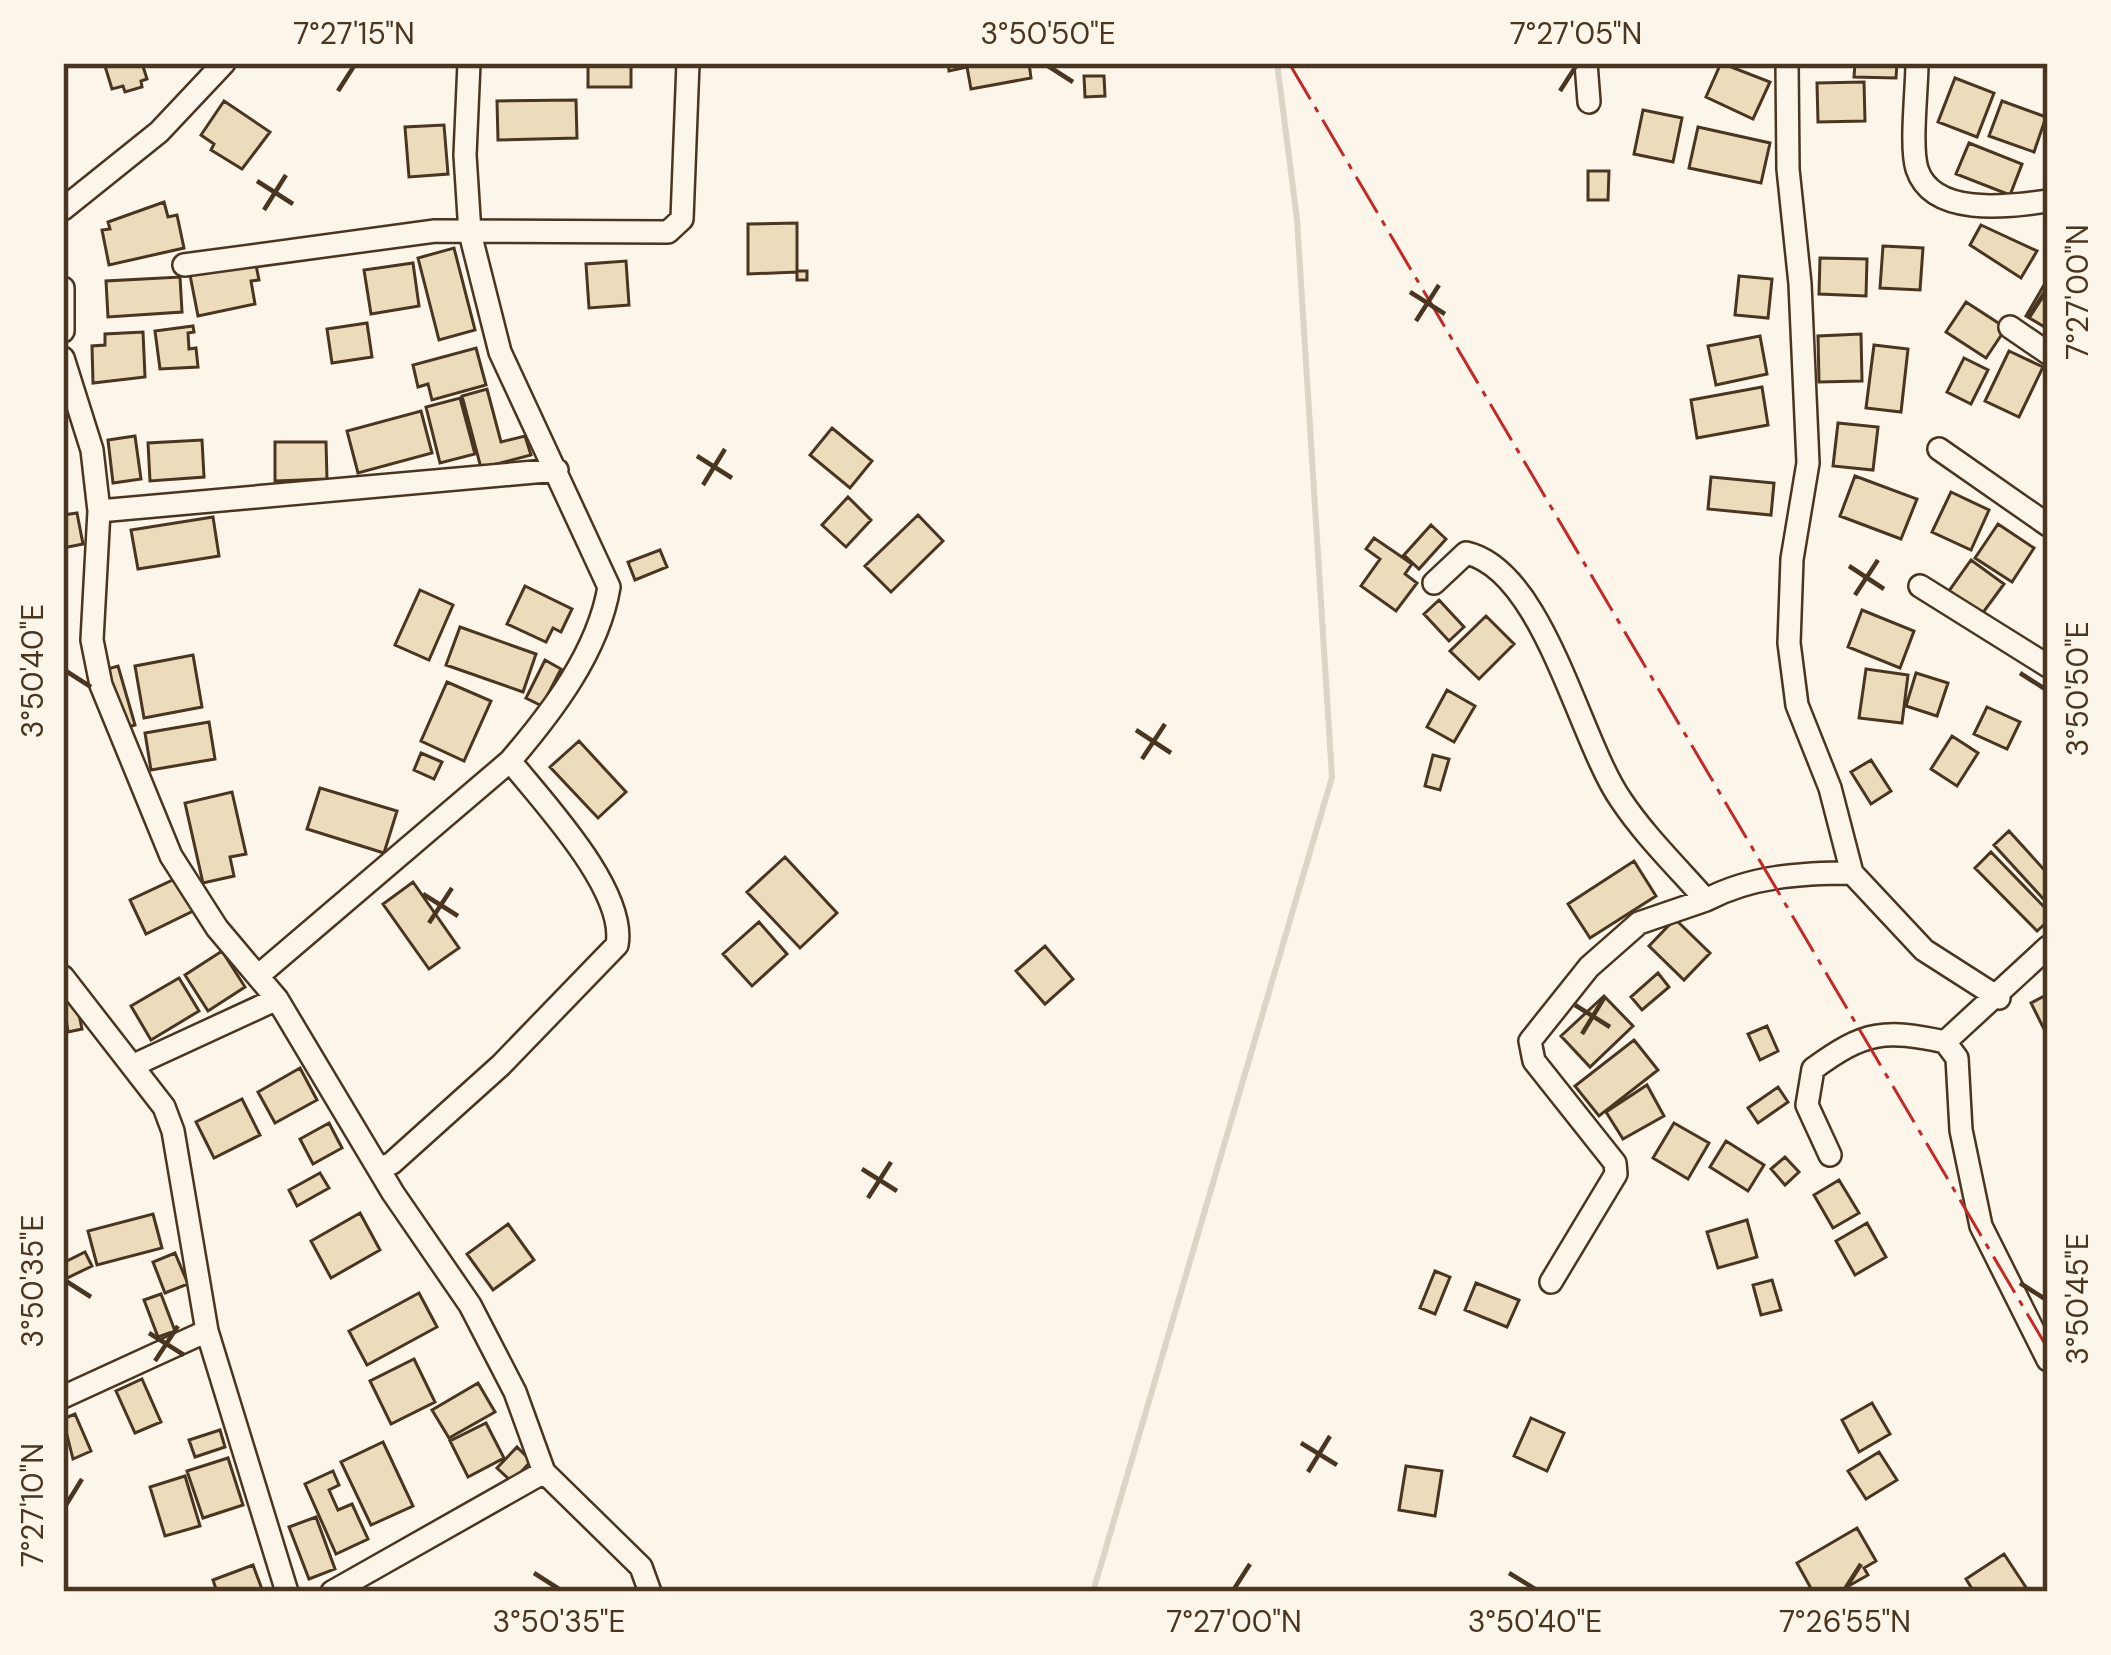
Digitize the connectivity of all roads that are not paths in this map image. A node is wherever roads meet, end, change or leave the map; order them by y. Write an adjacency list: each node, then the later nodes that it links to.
1 (224, 63): 9 (street)
2 (469, 63): 10 (street)
3 (688, 63): 10 (street)
4 (1586, 63): 7 (street)
5 (1787, 63): 25 (street)
6 (1917, 63): 8 (street)
7 (1588, 102)
8 (2048, 201)
9 (63, 208)
10 (470, 233): 11 (street); 18 (street)
11 (184, 265)
12 (63, 288): 14 (street)
13 (2010, 327): 15 (street)
14 (63, 331)
15 (2048, 353)
16 (63, 358): 19 (street)
17 (1939, 449): 20 (street)
18 (556, 470): 19 (street); 24 (street)
19 (99, 511): 28 (street)
20 (2048, 525)
21 (1434, 583): 26 (street)
22 (1920, 586): 23 (street)
23 (2048, 666)
24 (510, 761): 28 (street); 35 (street)
25 (1852, 873): 26 (street); 30 (street)
26 (1706, 900): 36 (street)
27 (2048, 947): 30 (street)
28 (260, 975): 31 (street)
29 (63, 977): 33 (street)
30 (1999, 998): 32 (street)
31 (277, 999): 33 (street); 35 (street)
32 (1945, 1042): 34 (street); 38 (street)
33 (134, 1065): 37 (street)
34 (1830, 1155)
35 (379, 1169): 40 (street)
36 (1551, 1282)
37 (207, 1331): 39 (street); 41 (street)
38 (2048, 1360)
39 (63, 1397)
40 (544, 1472): 42 (street); 43 (street)
41 (287, 1592)
42 (332, 1592)
43 (650, 1592)

